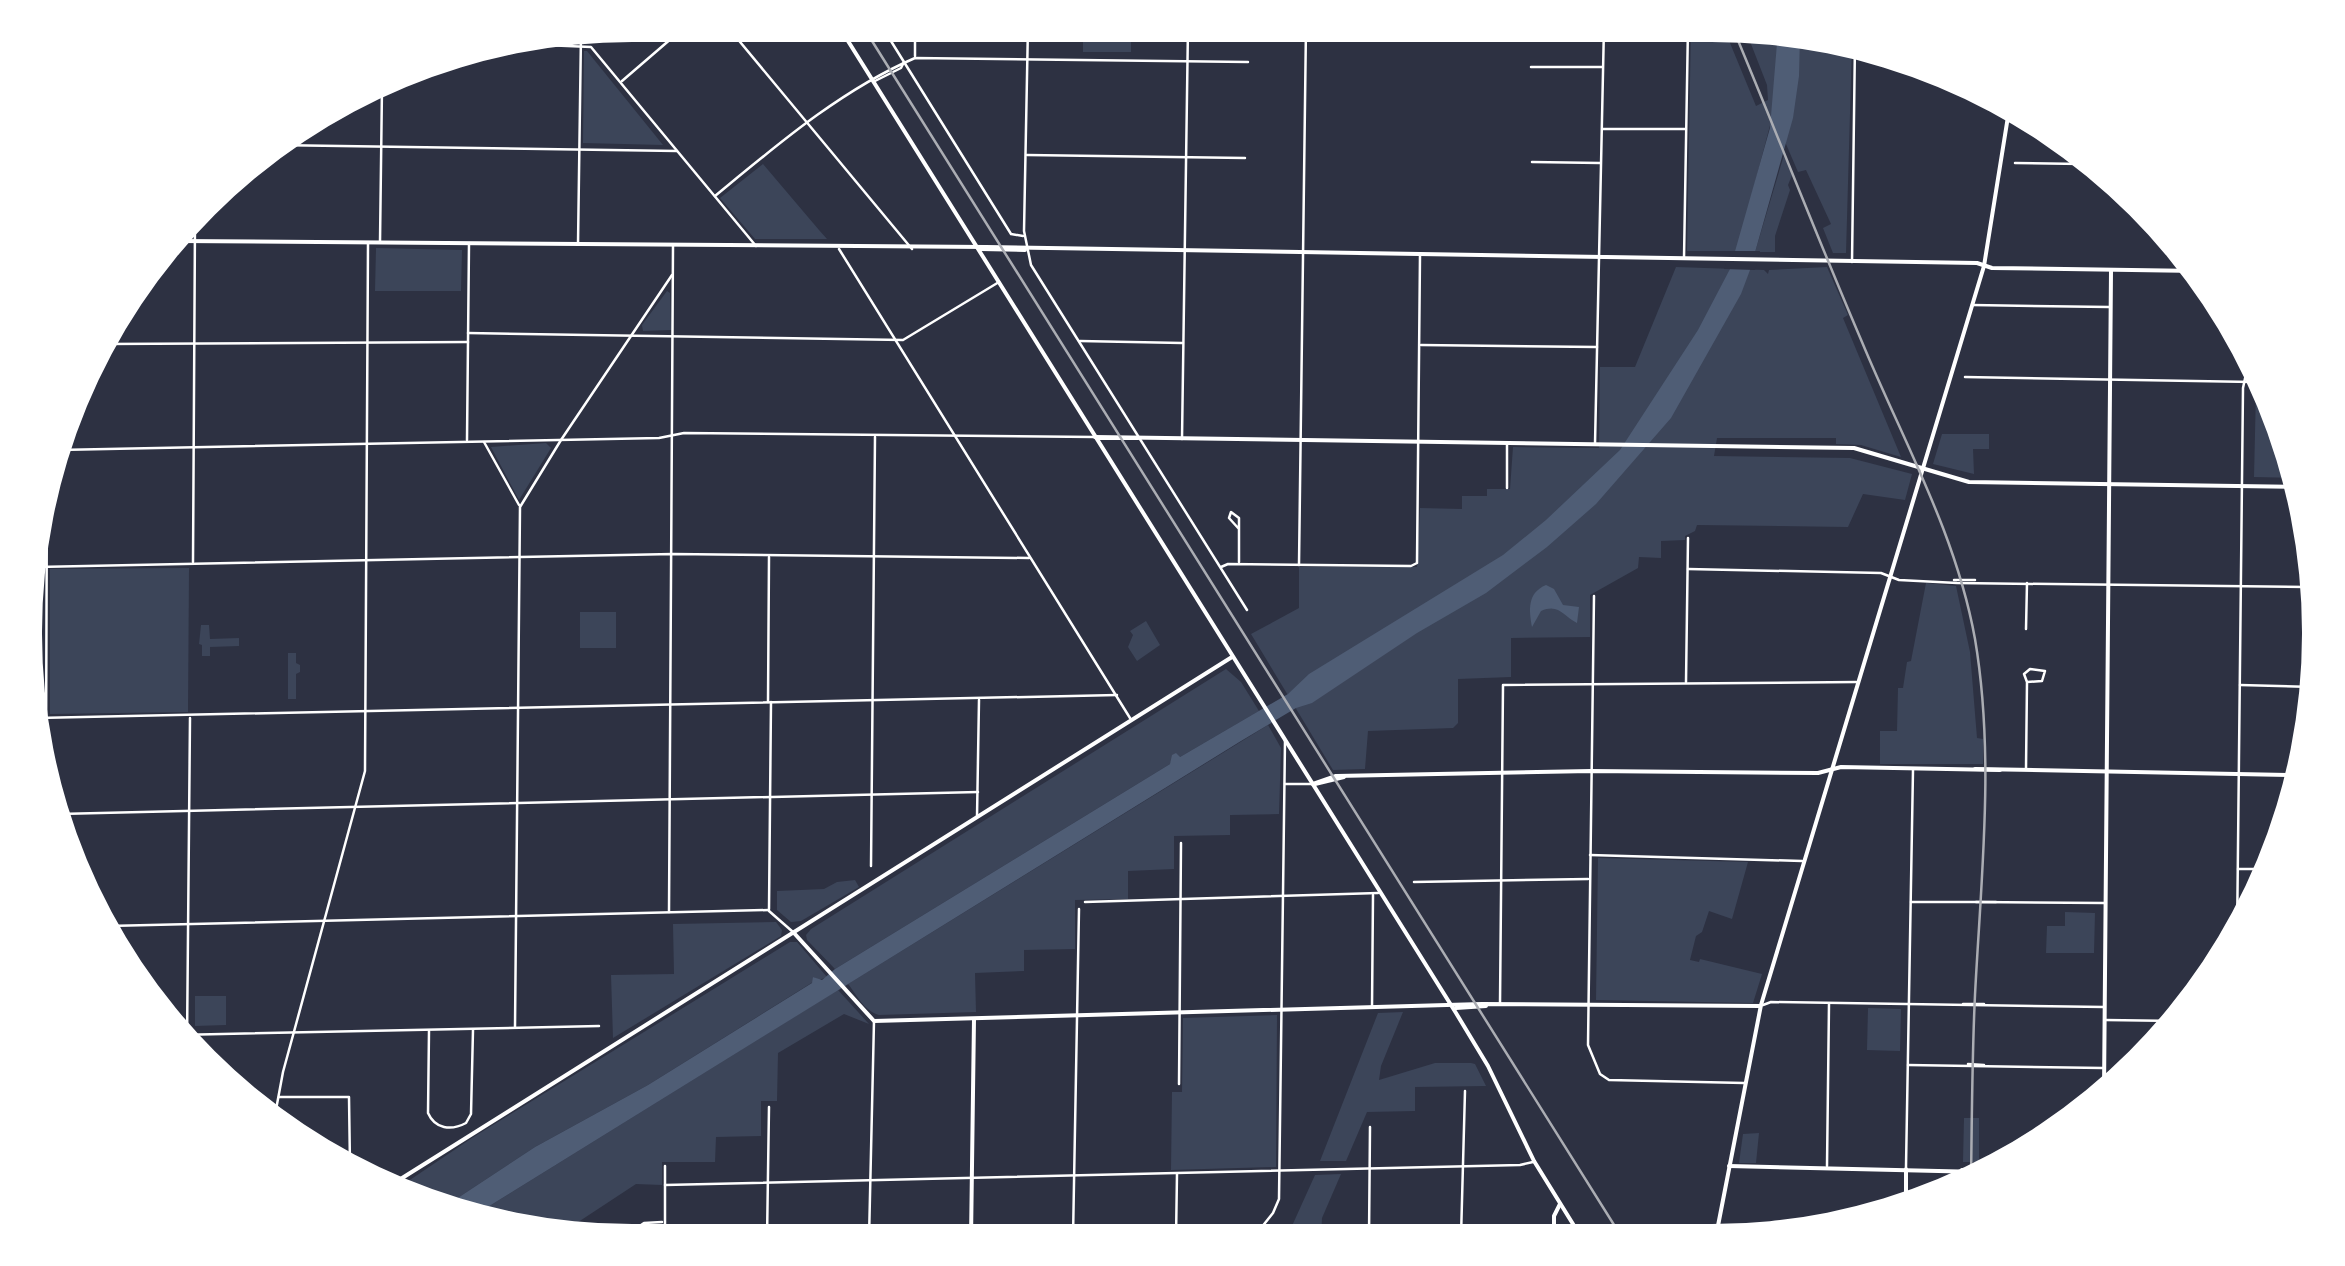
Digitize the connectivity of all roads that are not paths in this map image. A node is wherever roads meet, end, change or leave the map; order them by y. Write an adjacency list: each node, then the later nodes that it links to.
1 (668, 42): 22 (street)
2 (740, 42): 24 (street)
3 (849, 42): 21 (street)
4 (892, 42): 17 (street)
5 (915, 42): 13 (street)
6 (1028, 42): 14 (street)
7 (1188, 42): 15 (street)
8 (1306, 42): 53 (street)
9 (1604, 42): 20 (street)
10 (1688, 42): 27 (street)
11 (581, 45): 30 (street)
12 (582, 45): 22 (street)
13 (915, 58): 14 (street); 17 (street)
14 (1028, 59): 15 (street); 32 (street)
15 (1188, 60): 18 (street); 33 (street)
16 (1856, 61): 57 (street)
17 (904, 62): 21 (street); 40 (street)
18 (1248, 62)
19 (1531, 67): 20 (street)
20 (1603, 67): 26 (street)
21 (873, 81): 24 (street); 50 (street)
22 (620, 82): 31 (street)
23 (382, 99): 29 (street)
24 (807, 121): 39 (street); 49 (street)
25 (2007, 122): 58 (street)
26 (1602, 128): 27 (street); 36 (street)
27 (1686, 130): 56 (street)
28 (300, 146): 29 (street)
29 (381, 147): 30 (street); 43 (street)
30 (579, 150): 31 (street); 45 (street)
31 (677, 150): 39 (street)
32 (1026, 156): 33 (street); 40 (street)
33 (1186, 157): 34 (street); 52 (street)
34 (1245, 158)
35 (1532, 162): 36 (street)
36 (1601, 163): 55 (street)
37 (2015, 163): 38 (street)
38 (2069, 164)
39 (715, 196): 47 (street)
40 (1024, 236): 51 (street)
41 (194, 241): 42 (street); 74 (street)
42 (368, 243): 43 (street); 70 (street)
43 (380, 243): 44 (street)
44 (469, 244): 45 (street); 65 (street)
45 (578, 245): 46 (street)
46 (672, 246): 47 (street); 61 (street)
47 (757, 247): 48 (street)
48 (838, 248): 49 (street); 68 (street)
49 (912, 248): 50 (street)
50 (981, 249): 51 (street); 62 (street)
51 (1026, 250): 52 (street); 69 (street)
52 (1184, 252): 53 (street); 72 (street)
53 (1302, 253): 54 (street); 87 (street)
54 (1420, 255): 55 (street); 75 (street)
55 (1599, 258): 56 (street); 76 (street)
56 (1684, 259): 57 (street)
57 (1852, 262): 58 (street)
58 (1984, 266): 59 (street); 63 (street)
59 (2111, 270): 60 (street); 64 (street)
60 (2178, 272)
61 (672, 274): 66 (street); 67 (street)
62 (1000, 281): 68 (street); 83 (street)
63 (1972, 305): 64 (street); 96 (street)
64 (2110, 308): 78 (street)
65 (468, 333): 66 (street); 71 (street)
66 (633, 335): 67 (street); 86 (street)
67 (673, 335): 68 (street); 80 (street)
68 (896, 340): 82 (street)
69 (1078, 341): 72 (street); 84 (street)
70 (368, 342): 71 (street); 74 (street); 91 (street)
71 (468, 342): 89 (street)
72 (1184, 343): 85 (street)
73 (119, 344): 74 (street)
74 (193, 344): 94 (street)
75 (1420, 345): 76 (street); 90 (street)
76 (1597, 348): 93 (street)
77 (1966, 377): 78 (street)
78 (2110, 380): 79 (street); 97 (street)
79 (2245, 382): 98 (street)
80 (674, 434): 81 (street); 86 (street); 104 (street)
81 (875, 435): 82 (street); 106 (street)
82 (956, 436): 83 (street); 108 (street)
83 (1096, 438): 84 (street); 124 (street)
84 (1138, 438): 85 (street); 114 (street)
85 (1182, 439): 87 (street)
86 (561, 440): 88 (street); 101 (street)
87 (1300, 440): 90 (street); 112 (street)
88 (484, 441): 89 (street); 101 (street)
89 (467, 442): 91 (street)
90 (1418, 442): 92 (street); 112 (street)
91 (368, 443): 94 (street); 109 (street)
92 (1507, 443): 93 (street); 100 (street)
93 (1595, 444): 96 (street)
94 (193, 447): 95 (street); 110 (street)
95 (72, 450)
96 (1922, 469): 97 (street); 116 (street)
97 (2109, 483): 98 (street); 118 (street)
98 (2242, 486): 99 (street); 119 (street)
99 (2284, 487)
100 (1507, 488)
101 (520, 507): 107 (street)
102 (1239, 529): 111 (street)
103 (1688, 538): 115 (street)
104 (672, 554): 105 (street); 107 (street); 136 (street)
105 (769, 555): 106 (street); 135 (street)
106 (874, 556): 108 (street); 134 (street)
107 (519, 558): 109 (street); 137 (street)
108 (1029, 558): 132 (street)
109 (366, 561): 110 (street); 138 (street)
110 (193, 564): 113 (street)
111 (1239, 564): 112 (street); 114 (street)
112 (1299, 564)
113 (47, 567): 131 (street)
114 (1220, 567): 122 (street)
115 (1688, 569): 116 (street); 128 (street)
116 (1890, 576): 117 (street); 125 (street)
117 (2027, 582): 118 (street); 123 (street)
118 (2108, 583): 119 (street); 147 (street)
119 (2240, 586): 120 (street); 129 (street)
120 (2300, 586)
121 (1594, 596): 127 (street)
122 (1246, 610)
123 (2026, 629)
124 (1232, 657): 141 (street); 142 (street)
125 (1856, 682): 128 (street); 144 (street)
126 (2027, 682): 145 (street)
127 (1592, 683): 128 (street); 146 (street); 148 (street)
128 (1686, 683)
129 (2240, 686): 130 (street); 149 (street)
130 (2299, 687)
131 (46, 693)
132 (1117, 695): 133 (street); 141 (street)
133 (979, 698): 134 (street); 153 (street)
134 (872, 700): 135 (street); 154 (street)
135 (769, 702): 136 (street); 155 (street)
136 (671, 705): 137 (street); 156 (street)
137 (518, 708): 138 (street); 157 (street)
138 (365, 712): 139 (street); 158 (street)
139 (190, 716): 140 (street); 159 (street)
140 (49, 718)
141 (1132, 720): 161 (street)
142 (1285, 740): 151 (street); 152 (street)
143 (1913, 768): 144 (street); 145 (street); 175 (street)
144 (1830, 770): 146 (street); 164 (street)
145 (2026, 770): 147 (street)
146 (1591, 771): 148 (street); 163 (street)
147 (2108, 772): 149 (street); 177 (street)
148 (1504, 773): 152 (street); 169 (street)
149 (2238, 774): 150 (street); 166 (street)
150 (2285, 774)
151 (1284, 784): 152 (street); 172 (street)
152 (1313, 784): 171 (street)
153 (978, 792): 154 (street); 161 (street)
154 (872, 795): 155 (street); 165 (street)
155 (770, 798): 156 (street); 179 (street)
156 (670, 800): 157 (street); 180 (street)
157 (516, 805): 158 (street); 181 (street)
158 (354, 808): 159 (street); 182 (street)
159 (188, 811): 160 (street); 183 (street)
160 (71, 814)
161 (978, 819): 185 (street)
162 (1181, 843): 173 (street)
163 (1590, 855): 164 (street); 168 (street)
164 (1802, 861): 189 (street)
165 (871, 866)
166 (2238, 869): 167 (street); 176 (street)
167 (2253, 869)
168 (1589, 879): 169 (street); 187 (street)
169 (1502, 880): 170 (street); 191 (street)
170 (1414, 882)
171 (1376, 894): 172 (street); 190 (street); 193 (street)
172 (1283, 897): 173 (street); 194 (street)
173 (1181, 900): 174 (street); 195 (street)
174 (1086, 902)
175 (1910, 902): 177 (street); 188 (street)
176 (2238, 902)
177 (2106, 903): 192 (street)
178 (1079, 909): 196 (street)
179 (769, 910): 180 (street); 185 (street)
180 (669, 912): 181 (street)
181 (516, 916): 182 (street); 204 (street)
182 (324, 921): 183 (street); 206 (street)
183 (188, 924): 184 (street); 199 (street)
184 (121, 926)
185 (794, 933): 200 (street); 230 (street)
186 (1829, 1002): 188 (street); 189 (street); 223 (street)
187 (1588, 1004): 189 (street); 191 (street); 211 (street)
188 (1909, 1004): 192 (street); 208 (street)
189 (1760, 1005): 211 (street)
190 (1452, 1006): 191 (street); 193 (street); 219 (street)
191 (1500, 1006)
192 (2105, 1006): 198 (street)
193 (1372, 1008): 194 (street)
194 (1281, 1010): 195 (street); 226 (street)
195 (1180, 1013): 196 (street); 212 (street)
196 (1077, 1016): 197 (street); 229 (street)
197 (974, 1019): 200 (street); 231 (street)
198 (2105, 1020): 201 (street); 209 (street)
199 (188, 1021)
200 (874, 1021): 232 (street)
201 (2157, 1021)
202 (599, 1026): 204 (street)
203 (474, 1028): 204 (street); 205 (street); 205 (street)
204 (515, 1028)
205 (429, 1029): 206 (street)
206 (295, 1032): 207 (street); 214 (street)
207 (200, 1035)
208 (1908, 1065): 209 (street); 225 (street)
209 (2104, 1068): 210 (street)
210 (2104, 1074)
211 (1746, 1083): 222 (street)
212 (1179, 1084)
213 (1465, 1092): 221 (street)
214 (278, 1097): 215 (street); 218 (street)
215 (277, 1103)
216 (769, 1107): 233 (street)
217 (1370, 1127): 224 (street)
218 (350, 1151)
219 (1534, 1161): 221 (street); 236 (street)
220 (665, 1166): 234 (street)
221 (1463, 1166): 224 (street); 246 (street)
222 (1729, 1166): 223 (street); 249 (street)
223 (1827, 1167): 225 (street)
224 (1370, 1168): 226 (street); 245 (street)
225 (1906, 1169): 227 (street); 235 (street)
226 (1280, 1170): 228 (street); 244 (street)
227 (1958, 1170)
228 (1177, 1173): 229 (street); 243 (street)
229 (1074, 1176): 231 (street); 242 (street)
230 (403, 1177)
231 (972, 1178): 232 (street); 241 (street)
232 (871, 1180): 233 (street); 240 (street)
233 (768, 1183): 234 (street); 239 (street)
234 (665, 1185): 237 (street)
235 (1906, 1191)
236 (1560, 1204): 247 (street); 248 (street)
237 (665, 1222): 238 (street)
238 (641, 1224)
239 (767, 1224)
240 (870, 1224)
241 (971, 1224)
242 (1073, 1224)
243 (1176, 1224)
244 (1263, 1224)
245 (1368, 1224)
246 (1461, 1224)
247 (1554, 1224)
248 (1573, 1224)
249 (1718, 1224)

